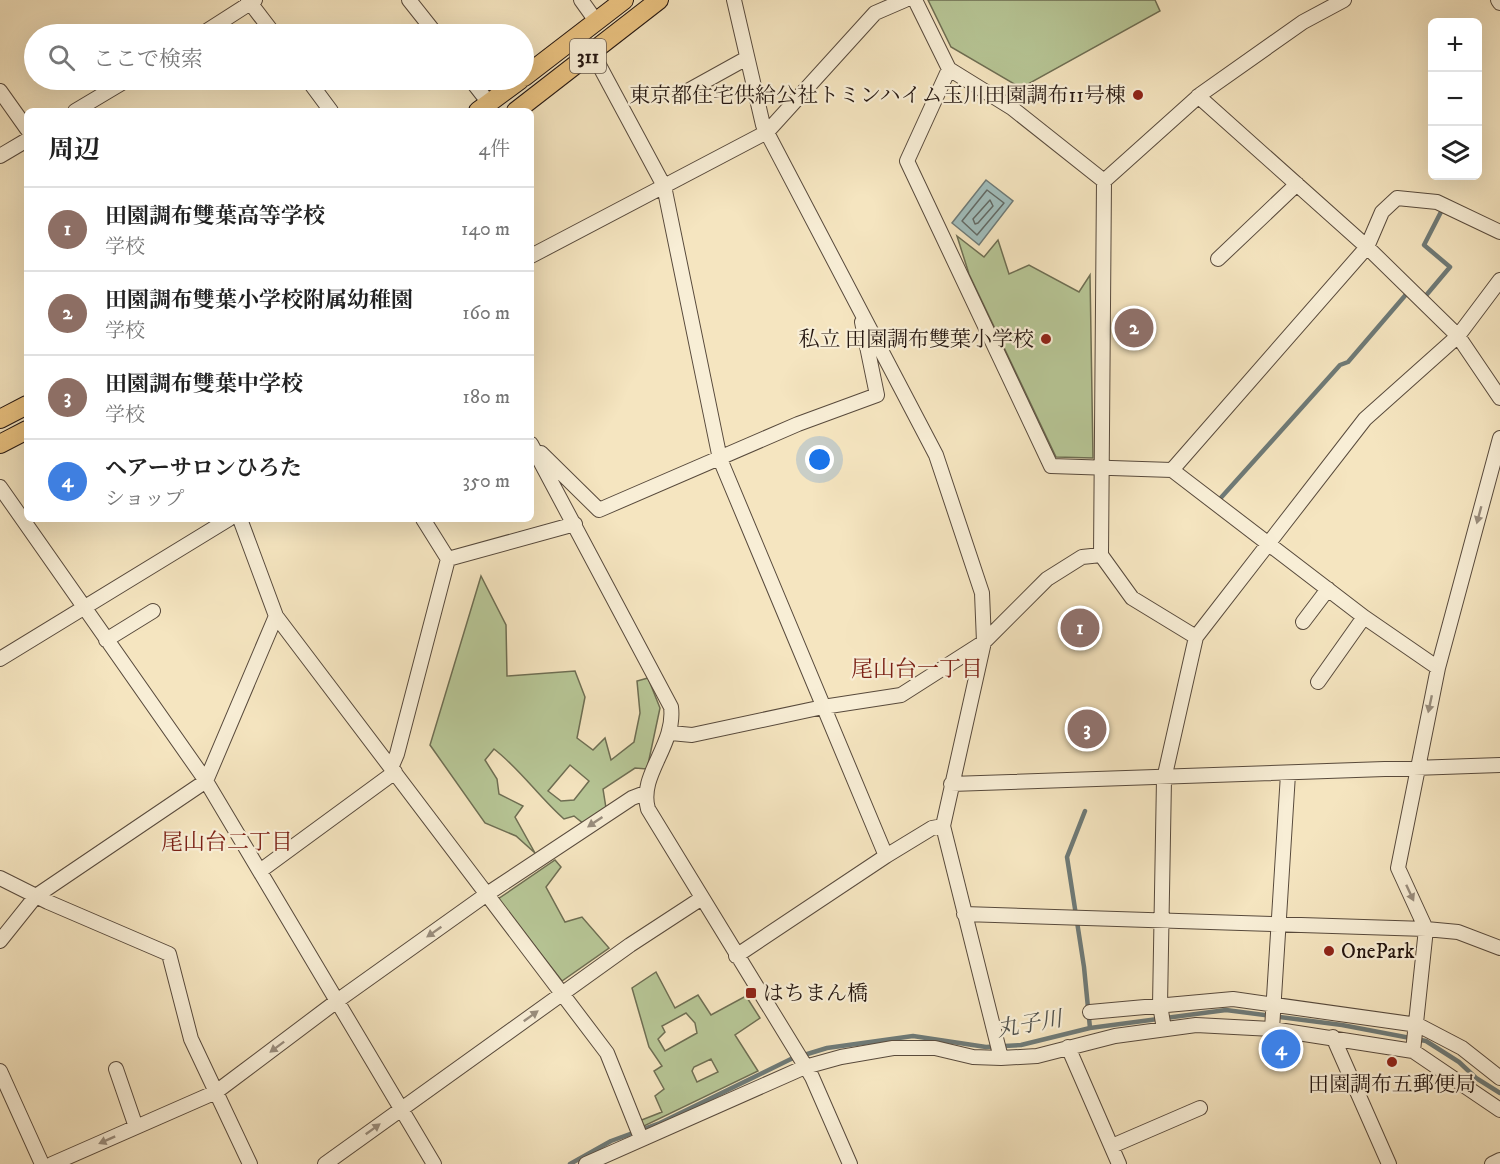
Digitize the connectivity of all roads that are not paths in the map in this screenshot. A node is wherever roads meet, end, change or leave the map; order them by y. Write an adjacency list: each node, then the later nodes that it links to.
1 (409, 0): 13 (street)
2 (581, 0): 10 (street)
3 (624, 0): 10 (main road, 311)
4 (659, 0): 14 (main road, 311)
5 (734, 0): 15 (street)
6 (905, 0): 30 (street)
7 (915, 0): 17 (street)
8 (1344, 0): 24 (street)
9 (251, 1): 11 (street); 12 (street)
10 (596, 21): 16 (main road, 311)
11 (217, 24)
12 (267, 24)
13 (428, 24)
14 (592, 52): 28 (main road, 311); 35 (street)
15 (747, 58): 23 (street); 30 (street)
16 (534, 69)
17 (948, 69): 33 (street); 52 (street)
18 (110, 90): 26 (street)
19 (315, 90): 27 (street)
20 (476, 90): 25 (street)
21 (507, 90): 25 (main road)
22 (0, 91): 29 (street)
23 (682, 94)
24 (1198, 96): 33 (street); 34 (street)
25 (484, 107)
26 (80, 108)
27 (329, 108)
28 (520, 108)
29 (24, 125)
30 (767, 132): 35 (street); 41 (street)
31 (24, 142): 32 (street)
32 (0, 156)
33 (1104, 181): 52 (street)
34 (1297, 184): 37 (street); 39 (street)
35 (664, 186): 38 (street); 51 (street)
36 (1500, 232): 37 (street)
37 (1367, 247): 42 (street); 53 (street)
38 (534, 254)
39 (1218, 259)
40 (1500, 280): 42 (street)
41 (865, 318): 51 (street); 72 (street)
42 (1458, 336): 43 (street); 61 (street)
43 (1500, 398)
44 (24, 407): 45 (main road)
45 (0, 419)
46 (24, 432): 48 (main road)
47 (1500, 438): 74 (street, one-way to 74)
48 (0, 444)
49 (534, 447): 51 (street)
50 (534, 449): 60 (street)
51 (720, 459): 76 (street)
52 (1103, 467): 53 (street); 62 (street)
53 (1172, 470): 61 (street)
54 (0, 487): 55 (street)
55 (24, 521)
56 (24, 522): 65 (street)
57 (224, 522): 65 (street)
58 (241, 522): 67 (street)
59 (425, 522): 63 (street)
60 (575, 524): 63 (street); 77 (street)
61 (1269, 545): 64 (street); 70 (street)
62 (1101, 555): 70 (street); 72 (street)
63 (448, 559): 80 (street)
64 (1328, 589): 68 (street); 69 (street)
65 (84, 607): 71 (street); 73 (street)
66 (153, 611): 71 (street)
67 (276, 616): 80 (street); 83 (street)
68 (1364, 617): 74 (street); 75 (street)
69 (1303, 622)
70 (1196, 637): 82 (street)
71 (106, 640): 83 (street)
72 (984, 642): 76 (street); 84 (street)
73 (0, 659)
74 (1438, 668): 79 (street, one-way to 79)
75 (1318, 682)
76 (823, 708): 77 (street); 87 (street)
77 (671, 733): 85 (street)
78 (1500, 765): 79 (street)
79 (1416, 769): 81 (street); 96 (street, one-way to 96)
80 (393, 770): 88 (street); 90 (street)
81 (1288, 774): 82 (street); 95 (street)
82 (1164, 778): 84 (street); 94 (street)
83 (206, 781): 88 (street); 91 (street)
84 (951, 784): 86 (street)
85 (645, 793): 90 (street, one-way to 90); 92 (street)
86 (943, 826): 87 (street); 93 (street)
87 (886, 856): 99 (street)
88 (260, 871): 101 (street)
89 (0, 878): 91 (street)
90 (487, 894): 100 (street); 101 (street, one-way to 101)
91 (36, 896): 97 (street); 116 (street)
92 (702, 898): 99 (street); 100 (street)
93 (964, 914): 94 (street); 111 (street)
94 (1162, 919): 95 (street); 103 (street)
95 (1281, 924): 96 (street); 102 (street)
96 (1426, 929): 98 (street); 105 (street)
97 (0, 941)
98 (1500, 948)
99 (736, 956): 112 (street)
100 (561, 994): 118 (street, one-way to 100); 121 (street)
101 (337, 1001): 116 (street, one-way to 116); 118 (street)
102 (1275, 1003): 103 (street); 105 (street); 107 (street)
103 (1160, 1005): 104 (street); 106 (street)
104 (1090, 1012)
105 (1418, 1024): 110 (street); 115 (street)
106 (1164, 1029): 107 (street); 109 (street)
107 (1272, 1029): 108 (street)
108 (1333, 1037): 110 (street); 132 (street)
109 (1068, 1047): 111 (street); 122 (street)
110 (1413, 1051): 119 (street)
111 (1001, 1058): 112 (street)
112 (804, 1066): 121 (street); 130 (street)
113 (116, 1070): 120 (street)
114 (0, 1071): 124 (street)
115 (1500, 1078)
116 (216, 1092): 120 (street); 126 (street)
117 (1200, 1108): 122 (street)
118 (401, 1109): 127 (street, one-way to 118); 128 (street)
119 (1500, 1110)
120 (136, 1127): 125 (street, one-way to 125)
121 (639, 1135): 129 (street)
122 (1112, 1146): 131 (street)
123 (1500, 1160): 133 (street)
124 (42, 1164)
125 (52, 1164)
126 (250, 1164)
127 (325, 1164)
128 (434, 1164)
129 (586, 1164)
130 (850, 1164)
131 (1119, 1164)
132 (1389, 1164)
133 (1492, 1164)

